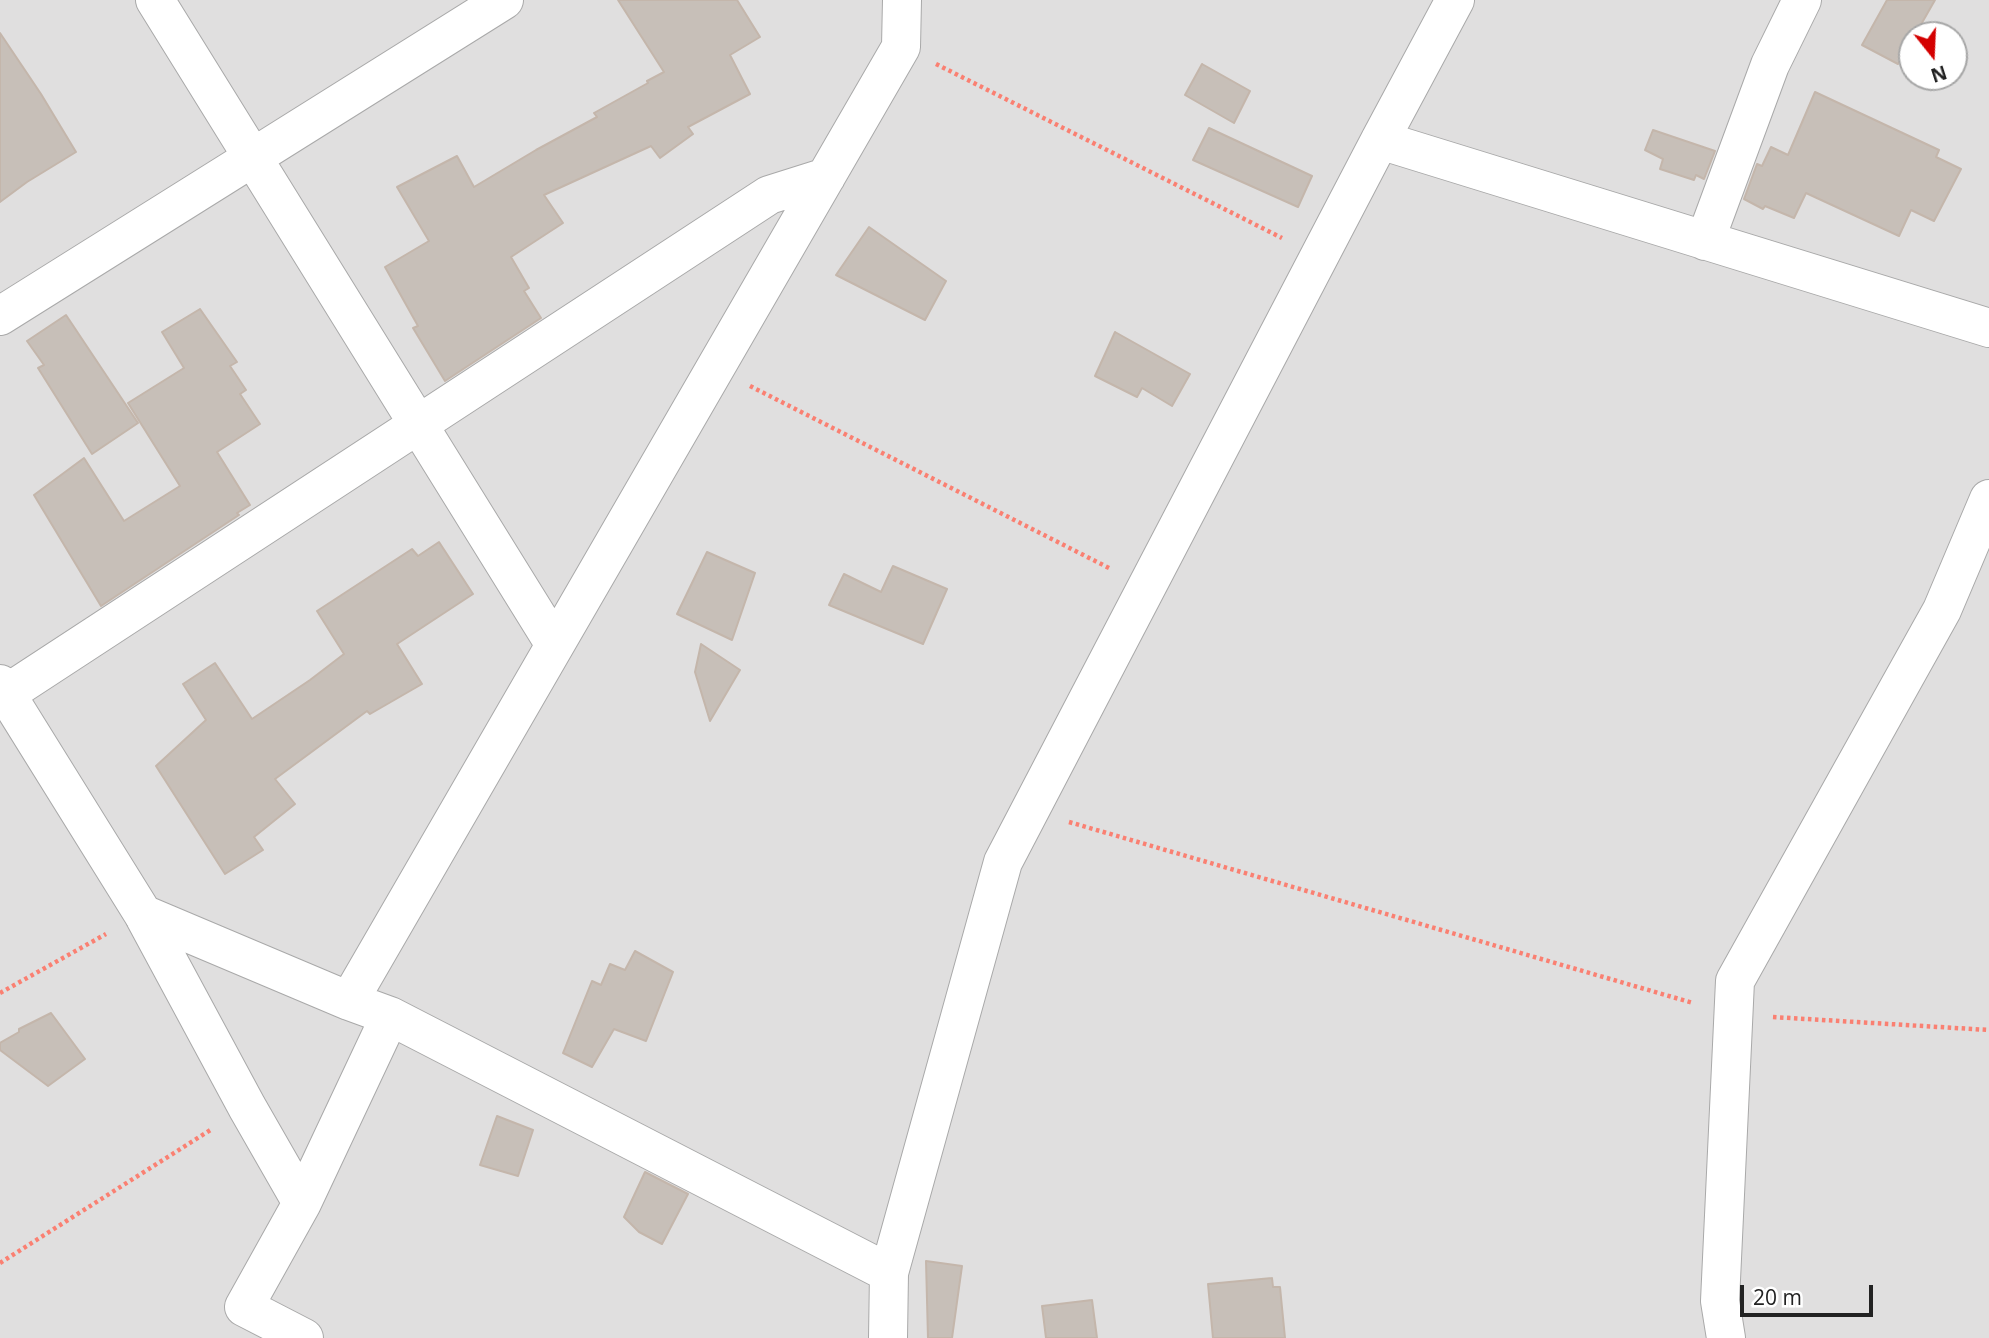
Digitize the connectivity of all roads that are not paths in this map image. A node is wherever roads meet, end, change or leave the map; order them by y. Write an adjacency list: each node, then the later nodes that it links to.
1 (155, 0): 7 (street)
2 (503, 0): 7 (street)
3 (902, 0): 8 (street)
4 (1455, 0): 6 (street)
5 (1802, 0): 9 (street)
6 (1380, 140): 9 (street); 20 (street)
7 (252, 158): 10 (street); 12 (street)
8 (825, 177): 12 (street); 14 (street)
9 (1706, 241): 11 (street)
10 (0, 316)
11 (1989, 328)
12 (418, 425): 14 (street); 15 (street)
13 (1989, 499): 23 (street)
14 (555, 645): 17 (street)
15 (3, 689): 16 (street)
16 (143, 914): 17 (street); 19 (street)
17 (349, 1001): 18 (street)
18 (390, 1016): 19 (street); 20 (street)
19 (302, 1203): 21 (street)
20 (889, 1273): 22 (street)
21 (304, 1338)
22 (888, 1338)
23 (1726, 1338)

